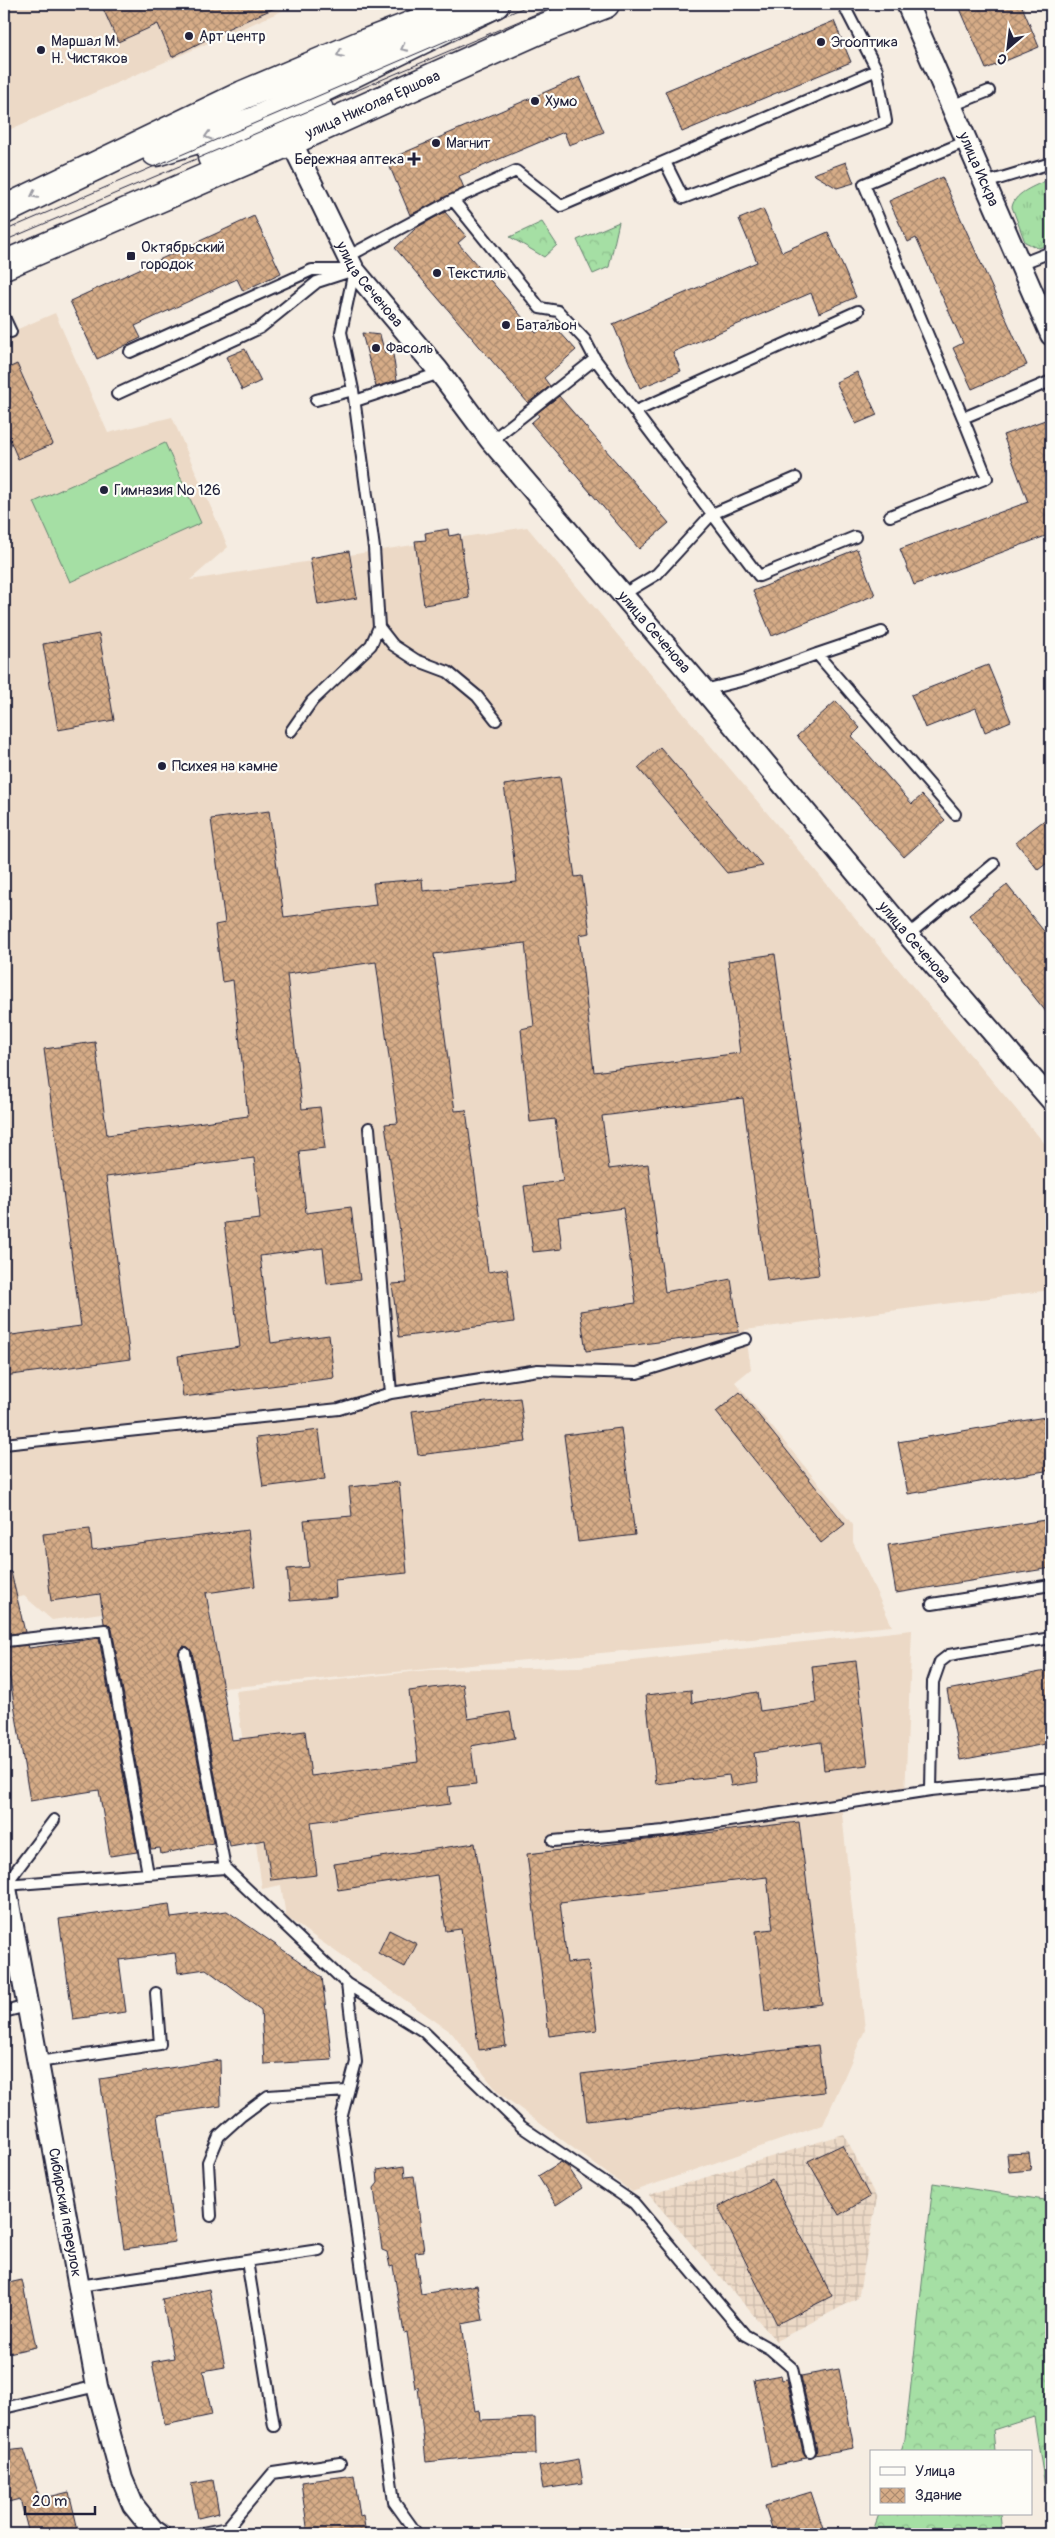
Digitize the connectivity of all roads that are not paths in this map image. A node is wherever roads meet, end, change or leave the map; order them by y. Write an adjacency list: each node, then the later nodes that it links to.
1 (467, 4): 15 (main road, one-way to 15)
2 (495, 4): 15 (main road, one-way to 15)
3 (586, 4): 7 (main road)
4 (605, 4): 7 (main road, улица Николая Ершова)
5 (843, 4): 8 (lane)
6 (907, 4): 10 (street, улица Искра)
7 (536, 31): 11 (main road, улица Николая Ершова); 21 (main road)
8 (877, 70): 13 (lane); 13 (lane)
9 (989, 91): 10 (lane)
10 (951, 106): 12 (street, улица Искра)
11 (291, 141): 20 (street, улица Сеченова); 21 (main road, улица Николая Ершова)
12 (967, 141): 16 (street, улица Искра); 36 (lane)
13 (665, 162): 17 (lane)
14 (1051, 163): 16 (lane)
15 (65, 180): 18 (main road, one-way to 18)
16 (985, 183): 22 (street, улица Искра)
17 (453, 200): 20 (lane); 28 (lane)
18 (4, 210)
19 (1051, 252): 22 (lane)
20 (351, 263): 27 (lane); 29 (street, улица Сеченова); 31 (lane); 32 (lane)
21 (4, 264)
22 (1020, 264): 25 (street, улица Искра)
23 (858, 311): 35 (lane)
24 (4, 317): 26 (lane)
25 (1049, 322)
26 (10, 332)
27 (130, 352)
28 (595, 359): 35 (lane); 37 (lane)
29 (438, 370): 34 (lane); 37 (street, улица Сеченова)
30 (1051, 381): 36 (lane)
31 (353, 390): 33 (lane); 34 (lane)
32 (117, 394)
33 (316, 400)
34 (355, 401): 43 (lane)
35 (636, 412): 39 (lane)
36 (963, 418): 40 (lane)
37 (491, 440): 42 (street, улица Сеченова)
38 (796, 478): 39 (lane)
39 (712, 514): 41 (lane); 42 (lane)
40 (890, 516)
41 (855, 537)
42 (622, 595): 46 (street, улица Сеченова)
43 (379, 627): 47 (lane); 48 (lane)
44 (882, 632): 45 (lane)
45 (817, 654): 46 (lane); 49 (lane)
46 (704, 690): 51 (street, улица Сеченова)
47 (496, 720)
48 (290, 732)
49 (955, 814)
50 (994, 864): 51 (lane)
51 (908, 935): 52 (street, улица Сеченова)
52 (1051, 1100)
53 (369, 1128): 55 (lane)
54 (746, 1339): 55 (lane)
55 (391, 1393): 56 (lane)
56 (4, 1444)
57 (1051, 1585): 58 (lane)
58 (932, 1604)
59 (1051, 1638): 63 (lane)
60 (6, 1642): 67 (lane)
61 (185, 1654): 66 (lane)
62 (1051, 1778): 63 (lane)
63 (931, 1790): 65 (lane)
64 (54, 1820): 68 (lane)
65 (553, 1841)
66 (225, 1868): 67 (lane); 69 (lane)
67 (148, 1874): 68 (lane)
68 (4, 1881): 71 (street, Сибирский переулок)
69 (347, 1984): 74 (lane); 82 (lane)
70 (156, 1993): 73 (lane)
71 (27, 2006): 72 (lane); 73 (street, Сибирский переулок)
72 (4, 2012)
73 (38, 2062): 78 (street, Сибирский переулок)
74 (348, 2091): 75 (lane); 86 (lane)
75 (211, 2216)
76 (319, 2250): 77 (lane)
77 (248, 2261): 78 (lane); 81 (lane)
78 (80, 2286): 79 (street, Сибирский переулок)
79 (98, 2386): 80 (lane); 84 (street, Сибирский переулок)
80 (4, 2408)
81 (274, 2426)
82 (810, 2451)
83 (340, 2463): 85 (lane)
84 (159, 2534)
85 (196, 2534)
86 (417, 2534)

